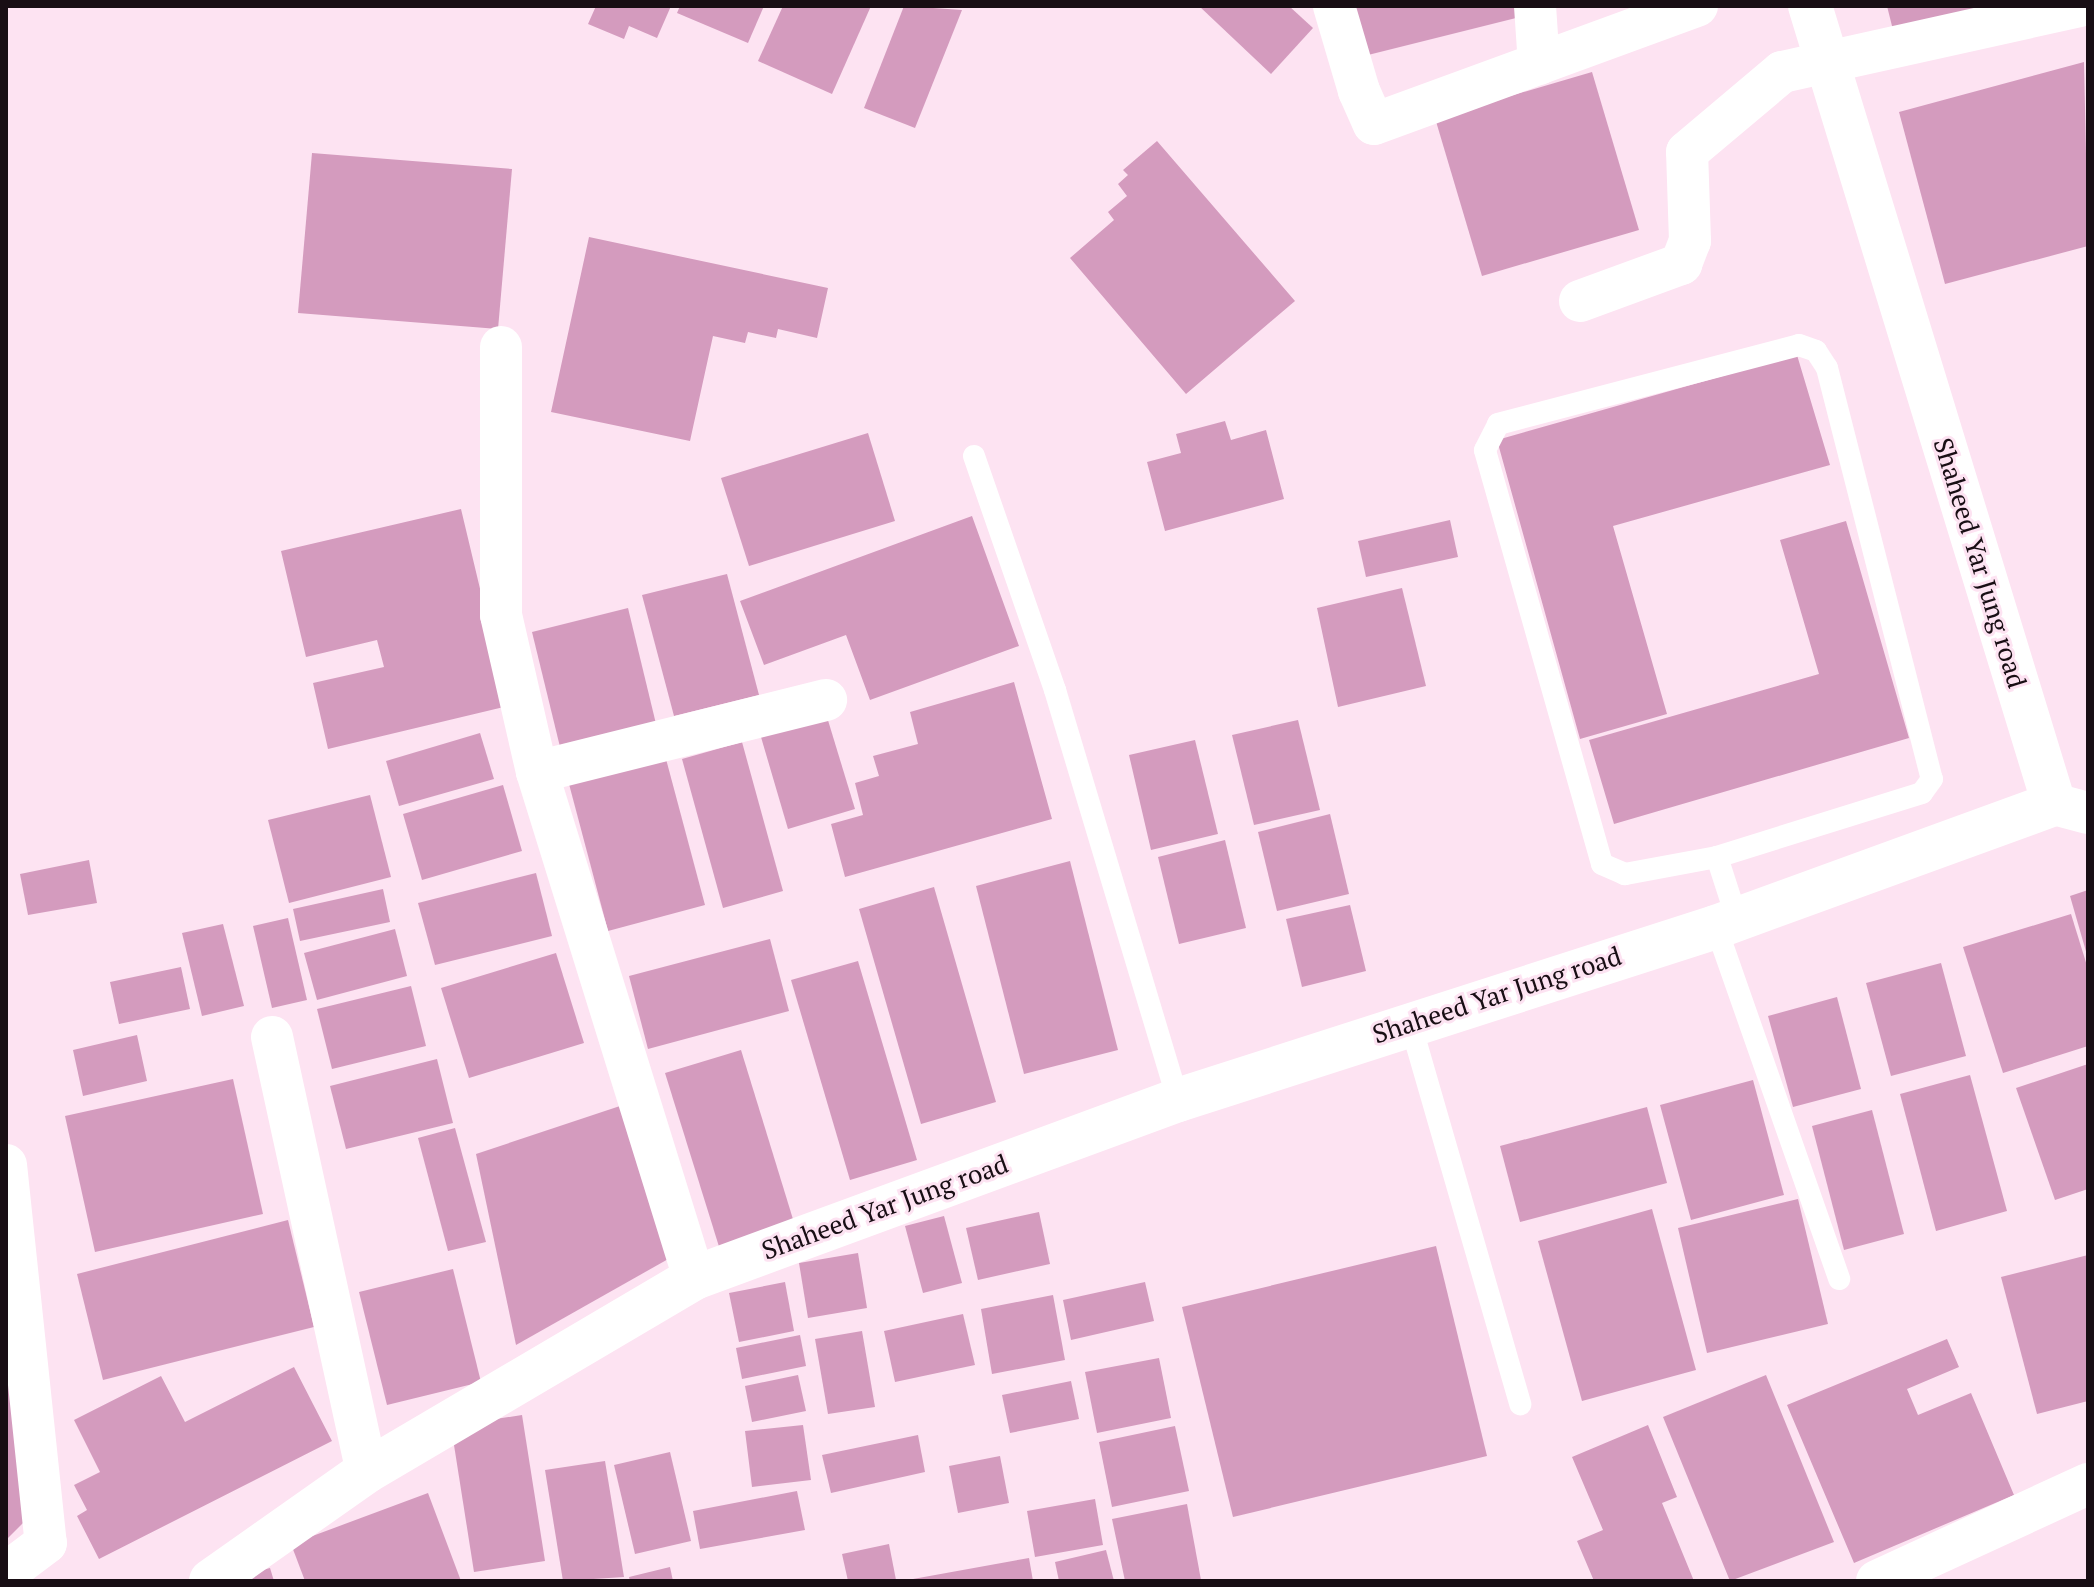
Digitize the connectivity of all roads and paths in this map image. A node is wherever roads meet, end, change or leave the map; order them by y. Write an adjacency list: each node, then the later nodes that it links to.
1 (1334, 6): 7 (street)
2 (1535, 6): 7 (street)
3 (1697, 6): 7 (street)
4 (1810, 6): 6 (street, Shaheed Yar Jung road)
5 (2080, 6): 6 (street)
6 (1827, 61): 8 (street); 13 (street, Shaheed Yar Jung road)
7 (1539, 64)
8 (1580, 301)
9 (501, 347): 12 (street)
10 (974, 456): 18 (lane)
11 (826, 700): 12 (street)
12 (537, 772): 20 (street)
13 (2071, 809): 15 (street, Shaheed Yar Jung road)
14 (1717, 857): 14 (lane); 15 (lane)
15 (1726, 923): 16 (street, Shaheed Yar Jung road); 21 (lane)
16 (1410, 1022): 18 (street, Shaheed Yar Jung road); 22 (lane)
17 (272, 1037): 23 (street)
18 (1178, 1100): 20 (street, Shaheed Yar Jung road)
19 (6, 1165): 25 (street)
20 (694, 1278): 23 (street, Shaheed Yar Jung road)
21 (1839, 1279)
22 (1520, 1404)
23 (367, 1471): 26 (street, Shaheed Yar Jung road)
24 (2088, 1484): 27 (street)
25 (6, 1573)
26 (211, 1581)
27 (1877, 1581)

